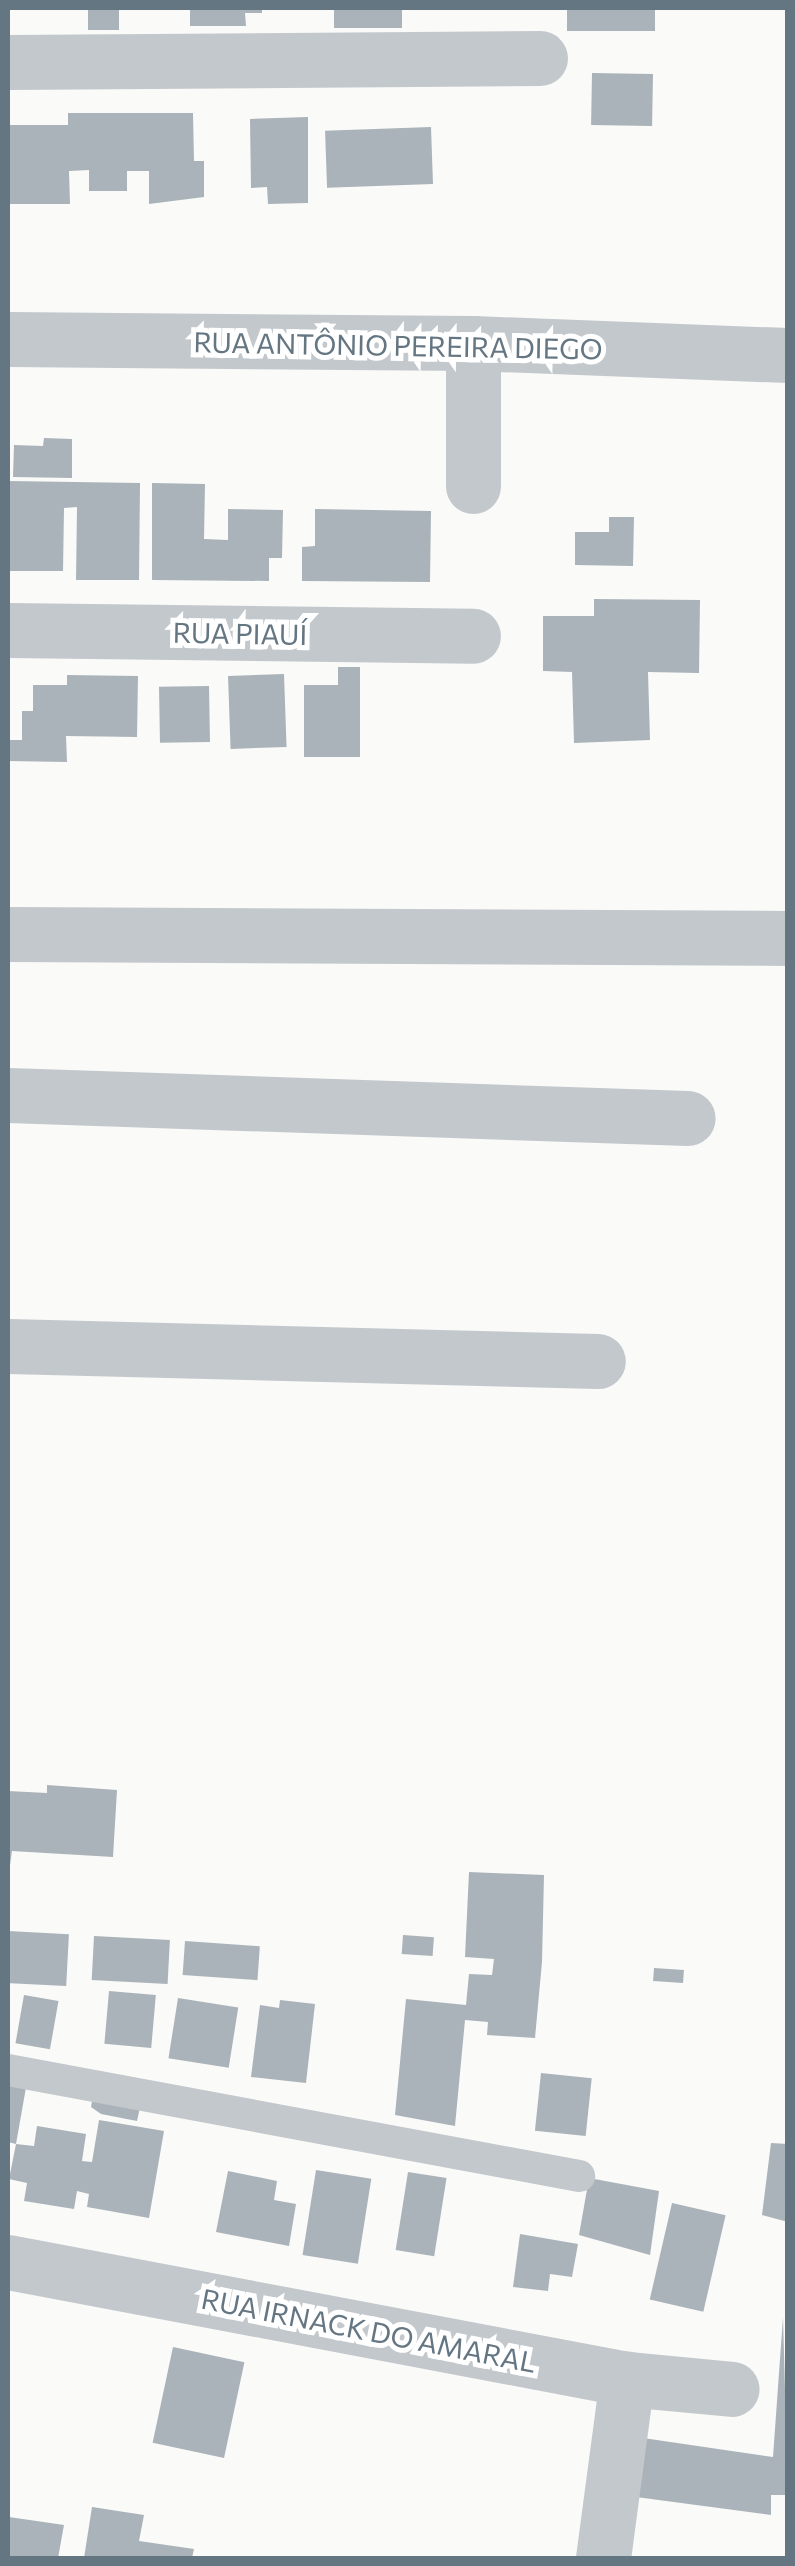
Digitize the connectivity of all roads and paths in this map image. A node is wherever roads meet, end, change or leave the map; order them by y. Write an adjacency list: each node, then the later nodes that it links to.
1 (540, 58): 2 (street)
2 (8, 62)
3 (8, 339): 4 (street, RUA ANTÔNIO PEREIRA DIEGO)
4 (473, 344): 5 (street, RUA ANTÔNIO PEREIRA DIEGO); 6 (street)
5 (788, 355)
6 (474, 486)
7 (8, 630): 8 (street, RUA PIAUÍ)
8 (474, 636)
9 (8, 934): 10 (street)
10 (788, 938)
11 (8, 1095): 12 (street)
12 (688, 1118)
13 (8, 1346): 14 (street)
14 (598, 1361)
15 (8, 2070): 16 (lane)
16 (578, 2176)
17 (8, 2262): 18 (street, RUA IRNACK DO AMARAL)
18 (628, 2379): 19 (street, RUA IRNACK DO AMARAL); 20 (street)
19 (732, 2389)
20 (603, 2558)

